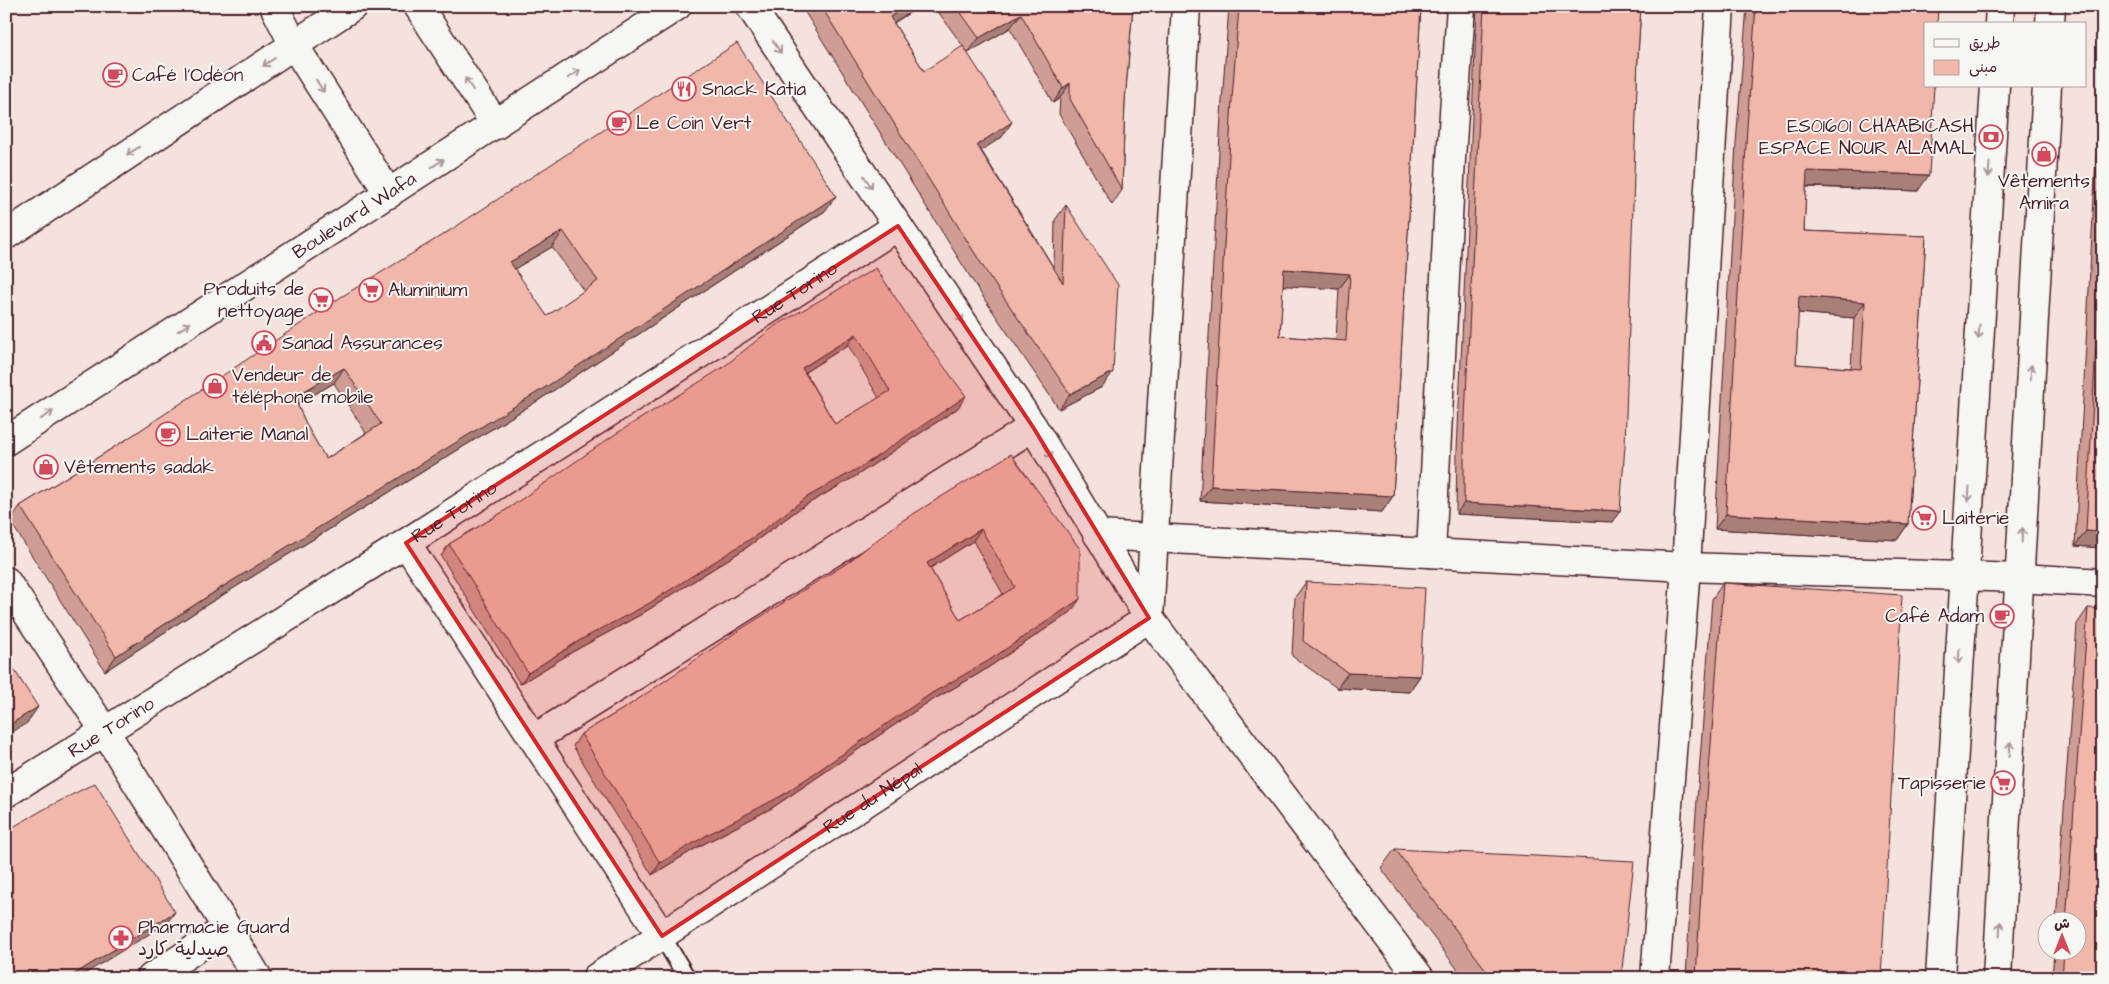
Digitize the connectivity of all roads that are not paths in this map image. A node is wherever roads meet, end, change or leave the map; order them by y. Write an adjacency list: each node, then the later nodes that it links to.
1 (274, 6): 13 (street)
2 (353, 6): 13 (street)
3 (418, 6): 16 (street, one-way to 3)
4 (677, 6): 16 (street, Boulevard Wafa, one-way to 4)
5 (750, 6): 18 (street, one-way to 18)
6 (1186, 6): 23 (street)
7 (1461, 6): 25 (street)
8 (1720, 6): 26 (street)
9 (2000, 6): 11 (street)
10 (2051, 6): 12 (street)
11 (1999, 22)
12 (2050, 22)
13 (294, 45): 17 (street, one-way to 17); 19 (street, one-way to 19)
14 (1995, 88): 27 (street, one-way to 27)
15 (2047, 88): 28 (street, one-way to 15)
16 (496, 125): 17 (street, Boulevard Wafa, one-way to 16)
17 (389, 194): 21 (street, Boulevard Wafa, one-way to 17)
18 (898, 226): 20 (street, one-way to 20); 24 (street, Rue Torino)
19 (6, 234)
20 (1033, 427): 22 (street, one-way to 22); 33 (street)
21 (6, 441)
22 (1098, 535): 23 (street); 31 (street)
23 (1153, 538): 25 (street); 31 (street)
24 (406, 543): 32 (street, Rue Torino); 33 (street)
25 (1431, 553): 26 (street)
26 (1686, 567): 27 (street); 42 (street)
27 (1964, 576): 28 (street); 43 (street, one-way to 43)
28 (2020, 578): 30 (street); 44 (street, one-way to 28)
29 (6, 581): 32 (street)
30 (2103, 583)
31 (1149, 618): 36 (street, Rue du Népal); 41 (street)
32 (104, 730): 34 (street, Rue Torino); 35 (street)
33 (535, 738): 36 (street)
34 (6, 793)
35 (228, 928): 37 (street); 38 (street)
36 (662, 936): 39 (street, Rue du Népal); 40 (lane)
37 (151, 978)
38 (258, 978)
39 (596, 978)
40 (687, 978)
41 (1420, 978)
42 (1655, 978)
43 (1940, 978)
44 (1997, 978)

